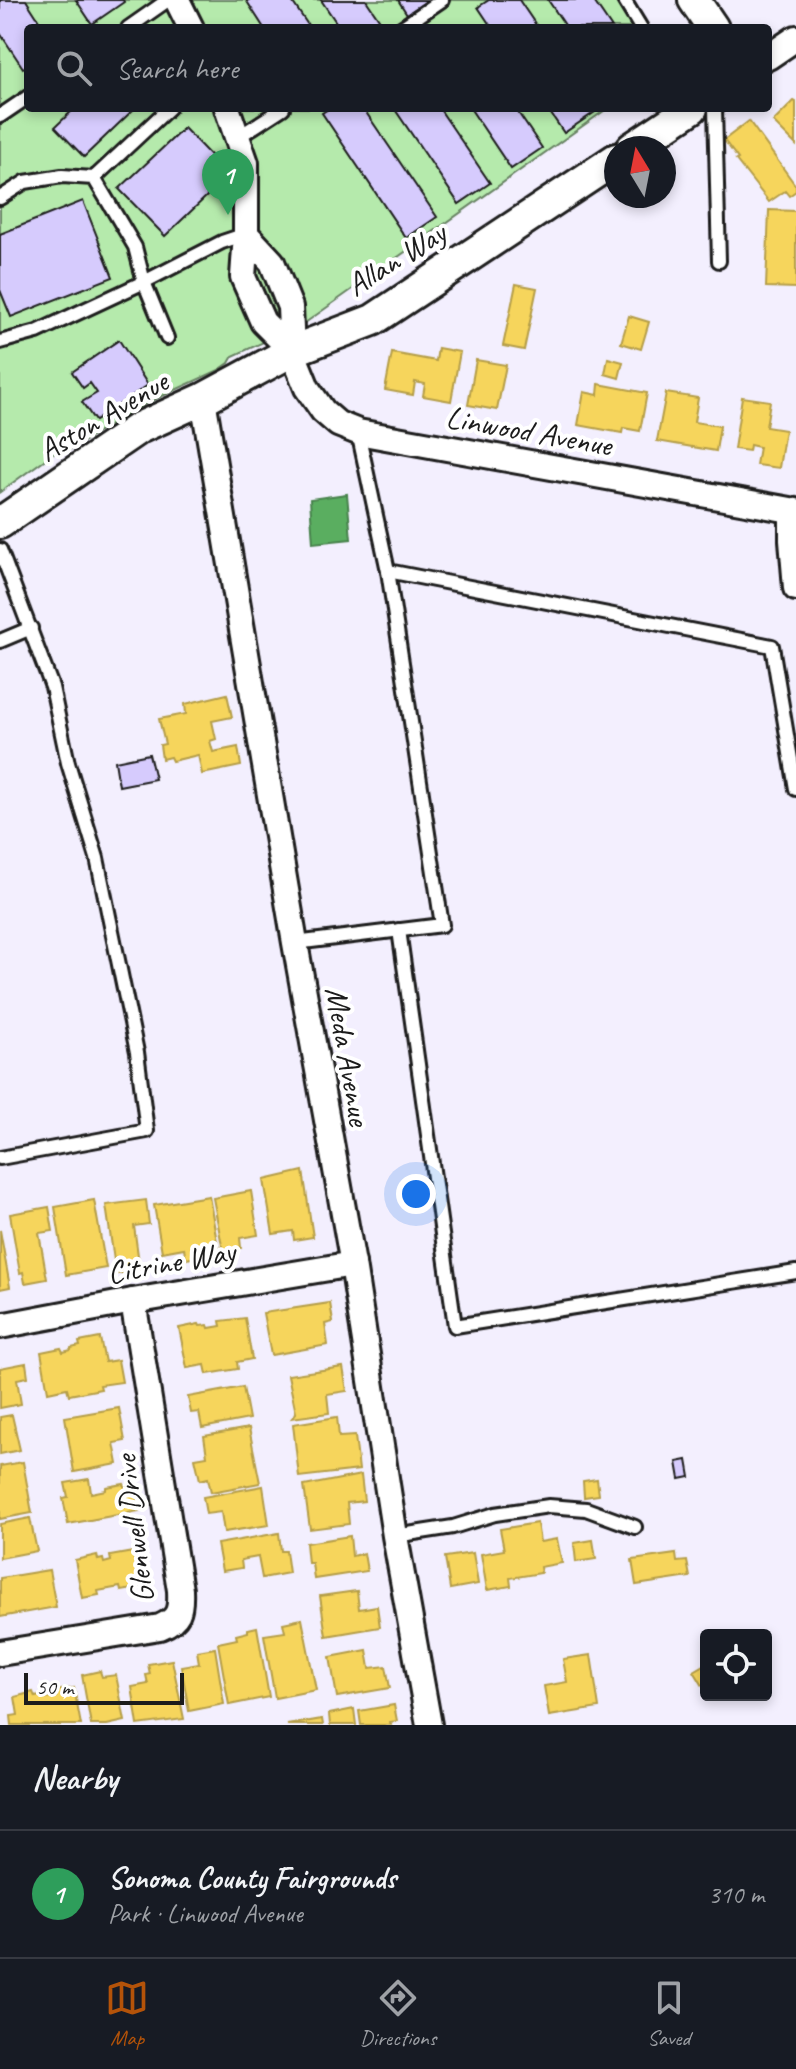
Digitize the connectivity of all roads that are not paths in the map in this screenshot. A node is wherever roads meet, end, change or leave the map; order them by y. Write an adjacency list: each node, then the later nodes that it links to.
1 (168, 0): 6 (lane)
2 (177, 0): 7 (street)
3 (442, 0): 8 (lane)
4 (624, 0): 9 (lane)
5 (694, 0): 10 (street)
6 (134, 24)
7 (189, 24)
8 (407, 24)
9 (639, 24)
10 (710, 24)
11 (796, 38): 12 (street)
12 (772, 54)
13 (0, 99): 20 (lane)
14 (24, 100): 20 (lane)
15 (165, 112): 24 (lane)
16 (229, 112): 22 (street, Linwood Avenue)
17 (277, 112): 22 (lane)
18 (686, 112): 21 (street)
19 (715, 112): 27 (lane)
20 (4, 114)
21 (650, 136)
22 (238, 137): 26 (street, Linwood Avenue)
23 (604, 167): 31 (street, Allan Way)
24 (94, 178): 25 (lane); 28 (lane)
25 (0, 198)
26 (246, 234): 28 (lane); 31 (street, Linwood Avenue)
27 (719, 261)
28 (144, 282): 29 (lane); 30 (lane)
29 (167, 338)
30 (0, 342)
31 (292, 351): 32 (street, Allan Way); 33 (street, Linwood Avenue)
32 (203, 399): 35 (street, Aston Avenue); 43 (street, Meda Avenue)
33 (358, 432): 34 (street, Linwood Avenue); 37 (lane)
34 (794, 512): 38 (street)
35 (0, 523)
36 (0, 550): 39 (lane)
37 (388, 571): 41 (lane); 42 (lane)
38 (796, 588)
39 (31, 628): 40 (lane); 44 (lane)
40 (0, 641)
41 (796, 789)
42 (399, 930): 43 (lane); 46 (lane)
43 (295, 943): 45 (street, Meda Avenue)
44 (0, 1158)
45 (353, 1264): 47 (street, Citrine Way); 50 (street, Meda Avenue)
46 (796, 1272)
47 (133, 1301): 48 (street, Citrine Way); 51 (street, Glenwell Drive)
48 (0, 1326)
49 (635, 1527): 50 (lane)
50 (395, 1536): 52 (street, Meda Avenue)
51 (0, 1653)
52 (429, 1725)

